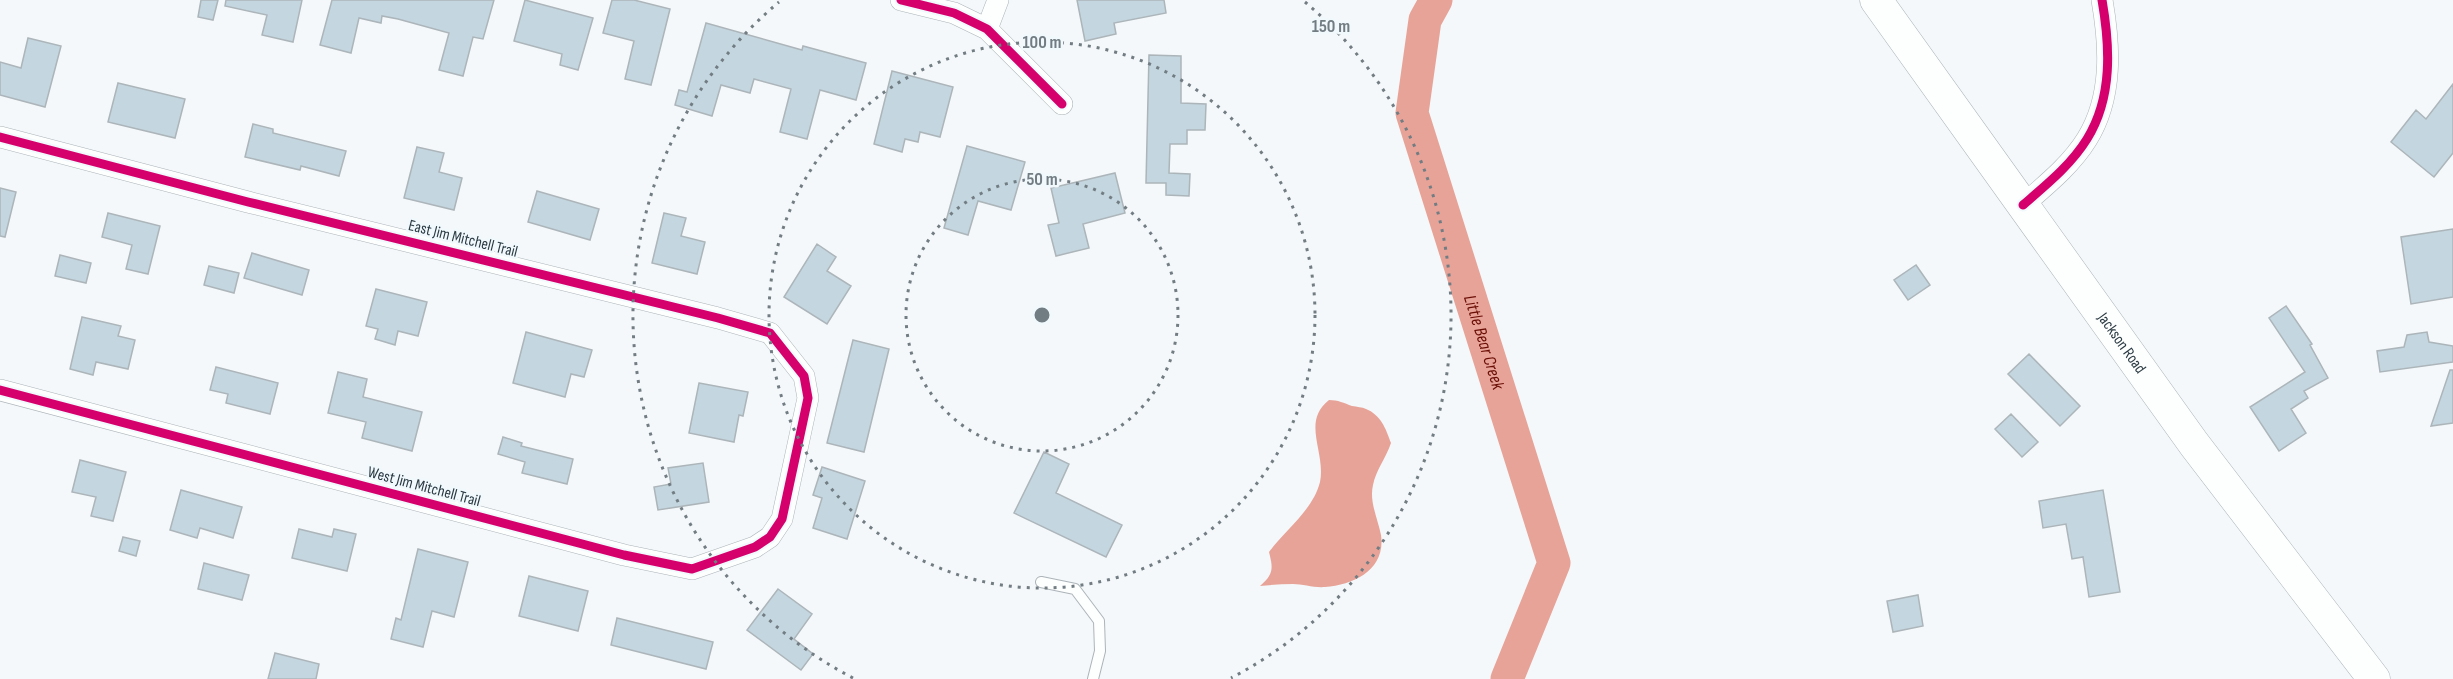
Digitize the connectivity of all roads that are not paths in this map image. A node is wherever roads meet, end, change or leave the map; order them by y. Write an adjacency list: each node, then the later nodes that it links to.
1 (901, 0): 5 (street)
2 (998, 0): 5 (street)
3 (1876, 0): 8 (main road, Jackson Road)
4 (2102, 0): 8 (street)
5 (987, 29): 6 (street)
6 (1062, 104)
7 (0, 138): 10 (street, East Jim Mitchell Trail)
8 (2023, 205): 13 (main road, Jackson Road)
9 (0, 390): 10 (street, West Jim Mitchell Trail)
10 (793, 472)
11 (1041, 582): 12 (lane)
12 (1093, 679)
13 (2374, 679)

